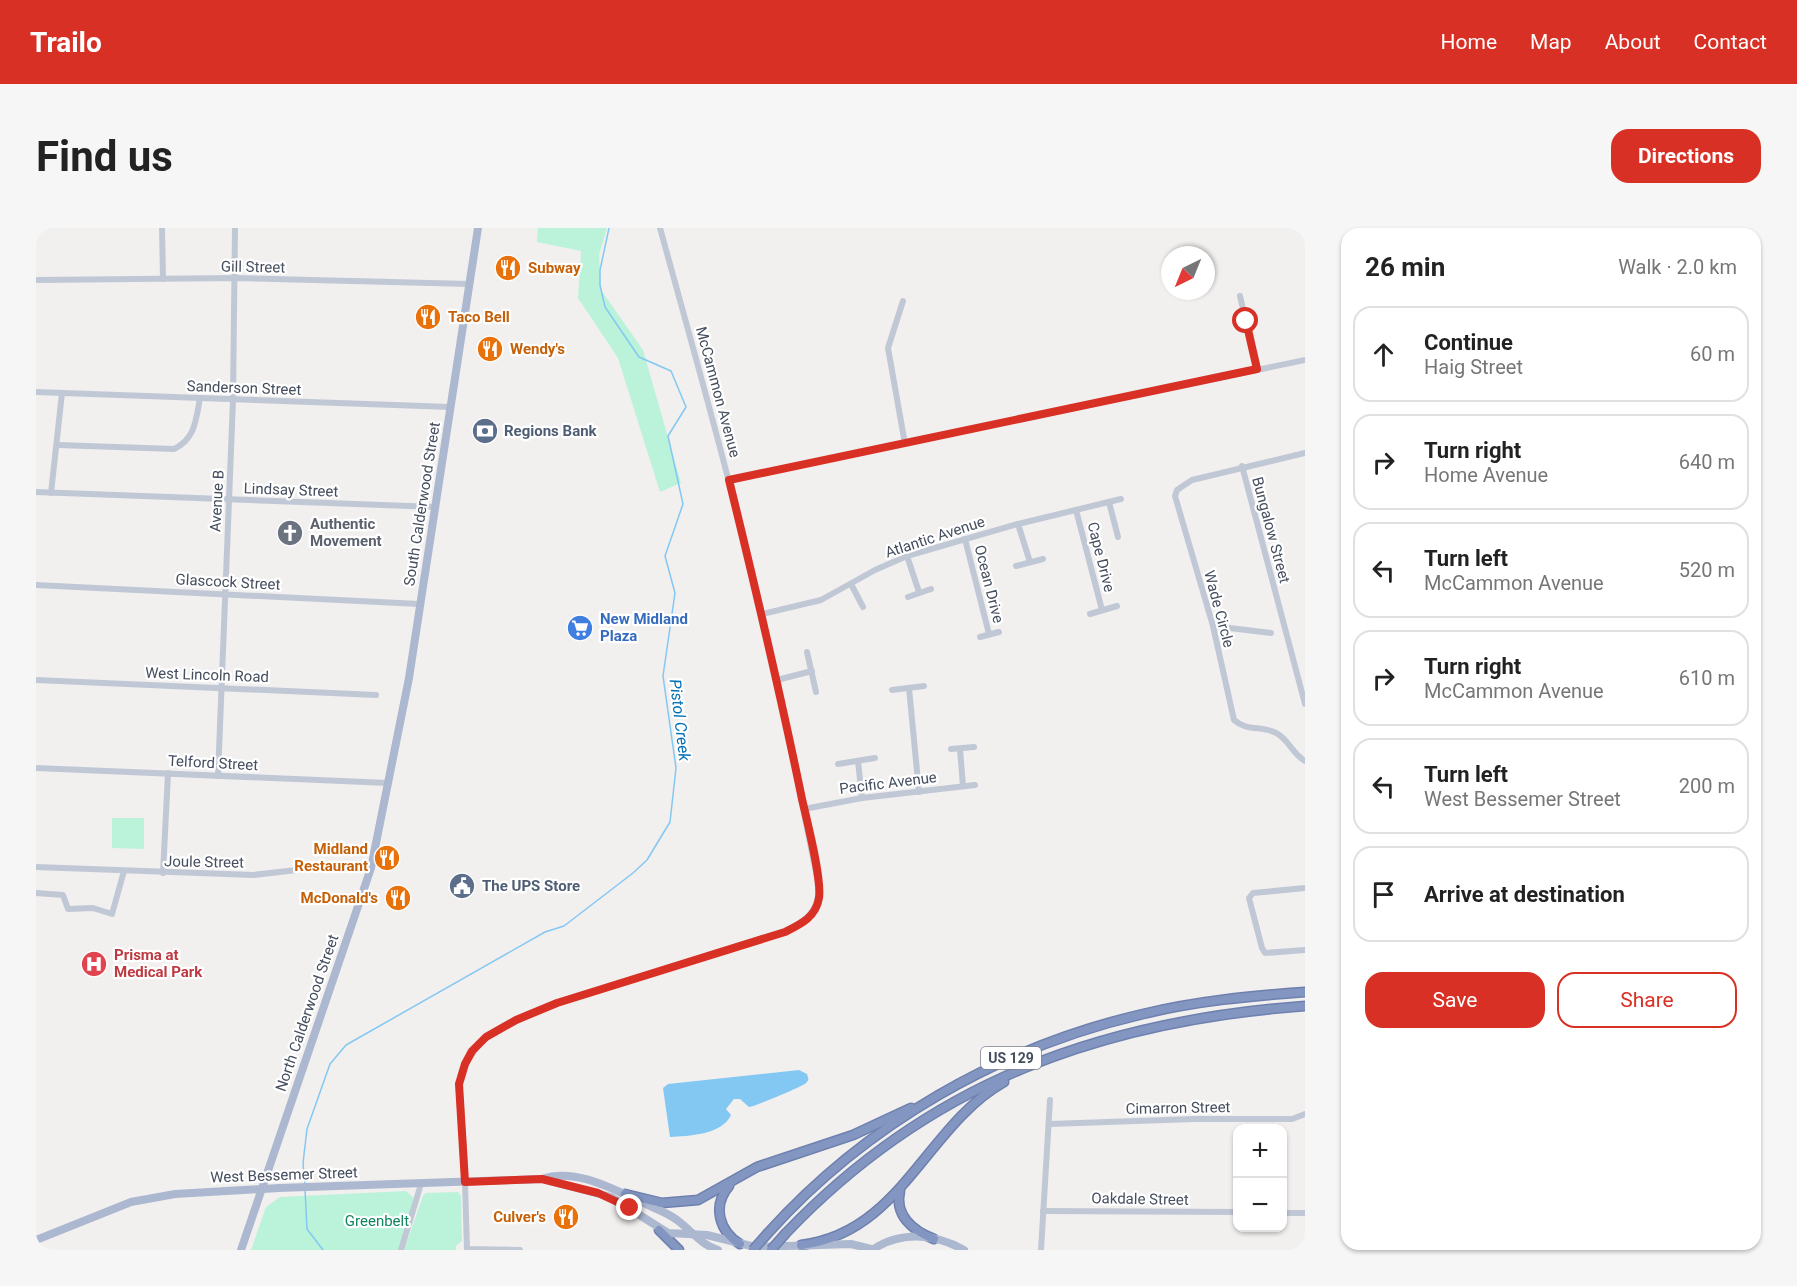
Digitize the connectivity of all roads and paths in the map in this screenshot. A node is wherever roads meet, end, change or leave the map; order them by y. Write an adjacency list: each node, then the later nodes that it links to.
1 (162, 228): 6 (street)
2 (235, 228): 5 (street, Avenue B)
3 (478, 228): 8 (main road, South Calderwood Street)
4 (660, 228): 22 (street, McCammon Avenue)
5 (236, 278): 6 (street, Gill Street); 8 (street, Gill Street); 16 (street, Avenue B)
6 (164, 279): 7 (street, Gill Street)
7 (36, 280)
8 (469, 284): 17 (main road, South Calderwood Street)
9 (1240, 296): 12 (street)
10 (903, 301): 18 (street)
11 (1305, 360): 12 (street)
12 (1257, 369): 18 (street)
13 (36, 392): 14 (street, Sanderson Street)
14 (62, 393): 15 (street, Sanderson Street); 19 (street)
15 (200, 398): 16 (street, Sanderson Street); 19 (street)
16 (233, 400): 17 (street, Sanderson Street); 25 (street, Avenue B)
17 (451, 407): 28 (main road, South Calderwood Street)
18 (905, 444): 22 (street)
19 (58, 445): 24 (street)
20 (1305, 453): 21 (street)
21 (1242, 466): 49 (street, Wade Circle); 64 (street, Bungalow Street)
22 (729, 480): 47 (street, McCammon Avenue)
23 (36, 492): 24 (street, Lindsay Street)
24 (51, 493): 25 (street, Lindsay Street)
25 (230, 499): 28 (street, Lindsay Street); 41 (street, Avenue B)
26 (1121, 499): 27 (street, Atlantic Avenue)
27 (1109, 502): 29 (street, Atlantic Avenue); 31 (street)
28 (436, 507): 43 (main road, South Calderwood Street)
29 (1076, 510): 30 (street, Atlantic Avenue); 46 (street, Cape Drive)
30 (1018, 524): 32 (street, Atlantic Avenue); 35 (street)
31 (1118, 537)
32 (965, 539): 33 (street, Atlantic Avenue); 52 (street, Ocean Drive)
33 (907, 556): 37 (street, Atlantic Avenue); 40 (street)
34 (1043, 559): 35 (street)
35 (1030, 562): 36 (street)
36 (1016, 566)
37 (851, 584): 45 (street); 47 (street, Atlantic Avenue)
38 (36, 585): 41 (street, Glascock Street)
39 (931, 589): 40 (street)
40 (919, 592): 42 (street)
41 (224, 594): 43 (street, Glascock Street); 59 (street, Avenue B)
42 (908, 597)
43 (419, 604): 75 (main road, South Calderwood Street)
44 (1117, 606): 46 (street)
45 (863, 607)
46 (1102, 610): 48 (street)
47 (762, 614): 57 (street, McCammon Avenue)
48 (1090, 614)
49 (1213, 626): 51 (street); 70 (street, Wade Circle)
50 (999, 632): 52 (street)
51 (1271, 633)
52 (989, 634): 53 (street)
53 (980, 637)
54 (807, 652): 55 (street)
55 (812, 671): 57 (street); 62 (street)
56 (36, 680): 59 (street, West Lincoln Road)
57 (777, 680): 80 (street, McCammon Avenue)
58 (924, 686): 60 (street)
59 (223, 688): 63 (street, West Lincoln Road); 74 (street, Avenue B)
60 (909, 688): 61 (street); 78 (street)
61 (892, 690)
62 (816, 692)
63 (376, 695)
64 (1305, 704)
65 (974, 747): 66 (street)
66 (960, 748): 67 (street); 77 (street)
67 (951, 749)
68 (875, 758): 69 (street)
69 (858, 761): 71 (street); 79 (street)
70 (1305, 761)
71 (838, 764)
72 (36, 768): 73 (street, Telford Street)
73 (168, 773): 74 (street, Telford Street); 84 (street)
74 (218, 776): 75 (street, Telford Street)
75 (388, 783): 82 (main road, North Calderwood Street)
76 (975, 785): 77 (street, Pacific Avenue)
77 (963, 786): 78 (street, Pacific Avenue)
78 (919, 792): 79 (street, Pacific Avenue)
79 (862, 798): 80 (street, Pacific Avenue)
80 (804, 809): 97 (street, McCammon Avenue)
81 (36, 867): 83 (street, Joule Street)
82 (371, 868): 84 (street, Joule Street); 99 (main road, North Calderwood Street)
83 (124, 872): 84 (street, Joule Street); 86 (street)
84 (163, 873)
85 (1305, 888): 87 (street)
86 (36, 893)
87 (1305, 950)
88 (1305, 992): 92 (highway, US 129)
89 (1305, 1006): 90 (highway, US 129)
90 (1033, 1064): 100 (highway); 118 (highway, US 129, bridge)
91 (1050, 1100): 94 (street)
92 (923, 1104): 95 (highway); 117 (highway, US 129, bridge)
93 (1305, 1114): 94 (street, Cimarron Street)
94 (1050, 1124): 102 (street)
95 (741, 1176): 101 (highway); 110 (highway)
96 (542, 1179): 97 (main road, West Bessemer Street); 101 (main road, West Bessemer Street); 106 (main road, West Bessemer Street)
97 (465, 1182): 98 (main road, West Bessemer Street); 114 (street, McCammon Avenue)
98 (421, 1184): 99 (main road, West Bessemer Street); 113 (street)
99 (262, 1189): 109 (main road, West Bessemer Street); 112 (main road, North Calderwood Street)
100 (900, 1190): 108 (highway); 111 (highway)
101 (625, 1194): 107 (main road, West Bessemer Street)
102 (1043, 1211): 103 (street, Oakdale Street); 121 (street)
103 (1233, 1212)
104 (1287, 1213): 105 (street)
105 (1305, 1213)
106 (659, 1230): 107 (main road, West Bessemer Street); 115 (highway)
107 (692, 1235): 110 (main road, West Bessemer Street); 116 (main road, West Bessemer Street)
108 (934, 1239): 119 (main road, West Bessemer Street); 120 (main road, West Bessemer Street)
109 (36, 1240)
110 (740, 1244): 111 (main road, West Bessemer Street)
111 (801, 1245): 119 (main road, West Bessemer Street)
112 (241, 1250)
113 (401, 1250)
114 (520, 1250)
115 (679, 1250)
116 (717, 1250)
117 (753, 1250)
118 (771, 1250)
119 (873, 1250)
120 (964, 1250)
121 (1041, 1250)

